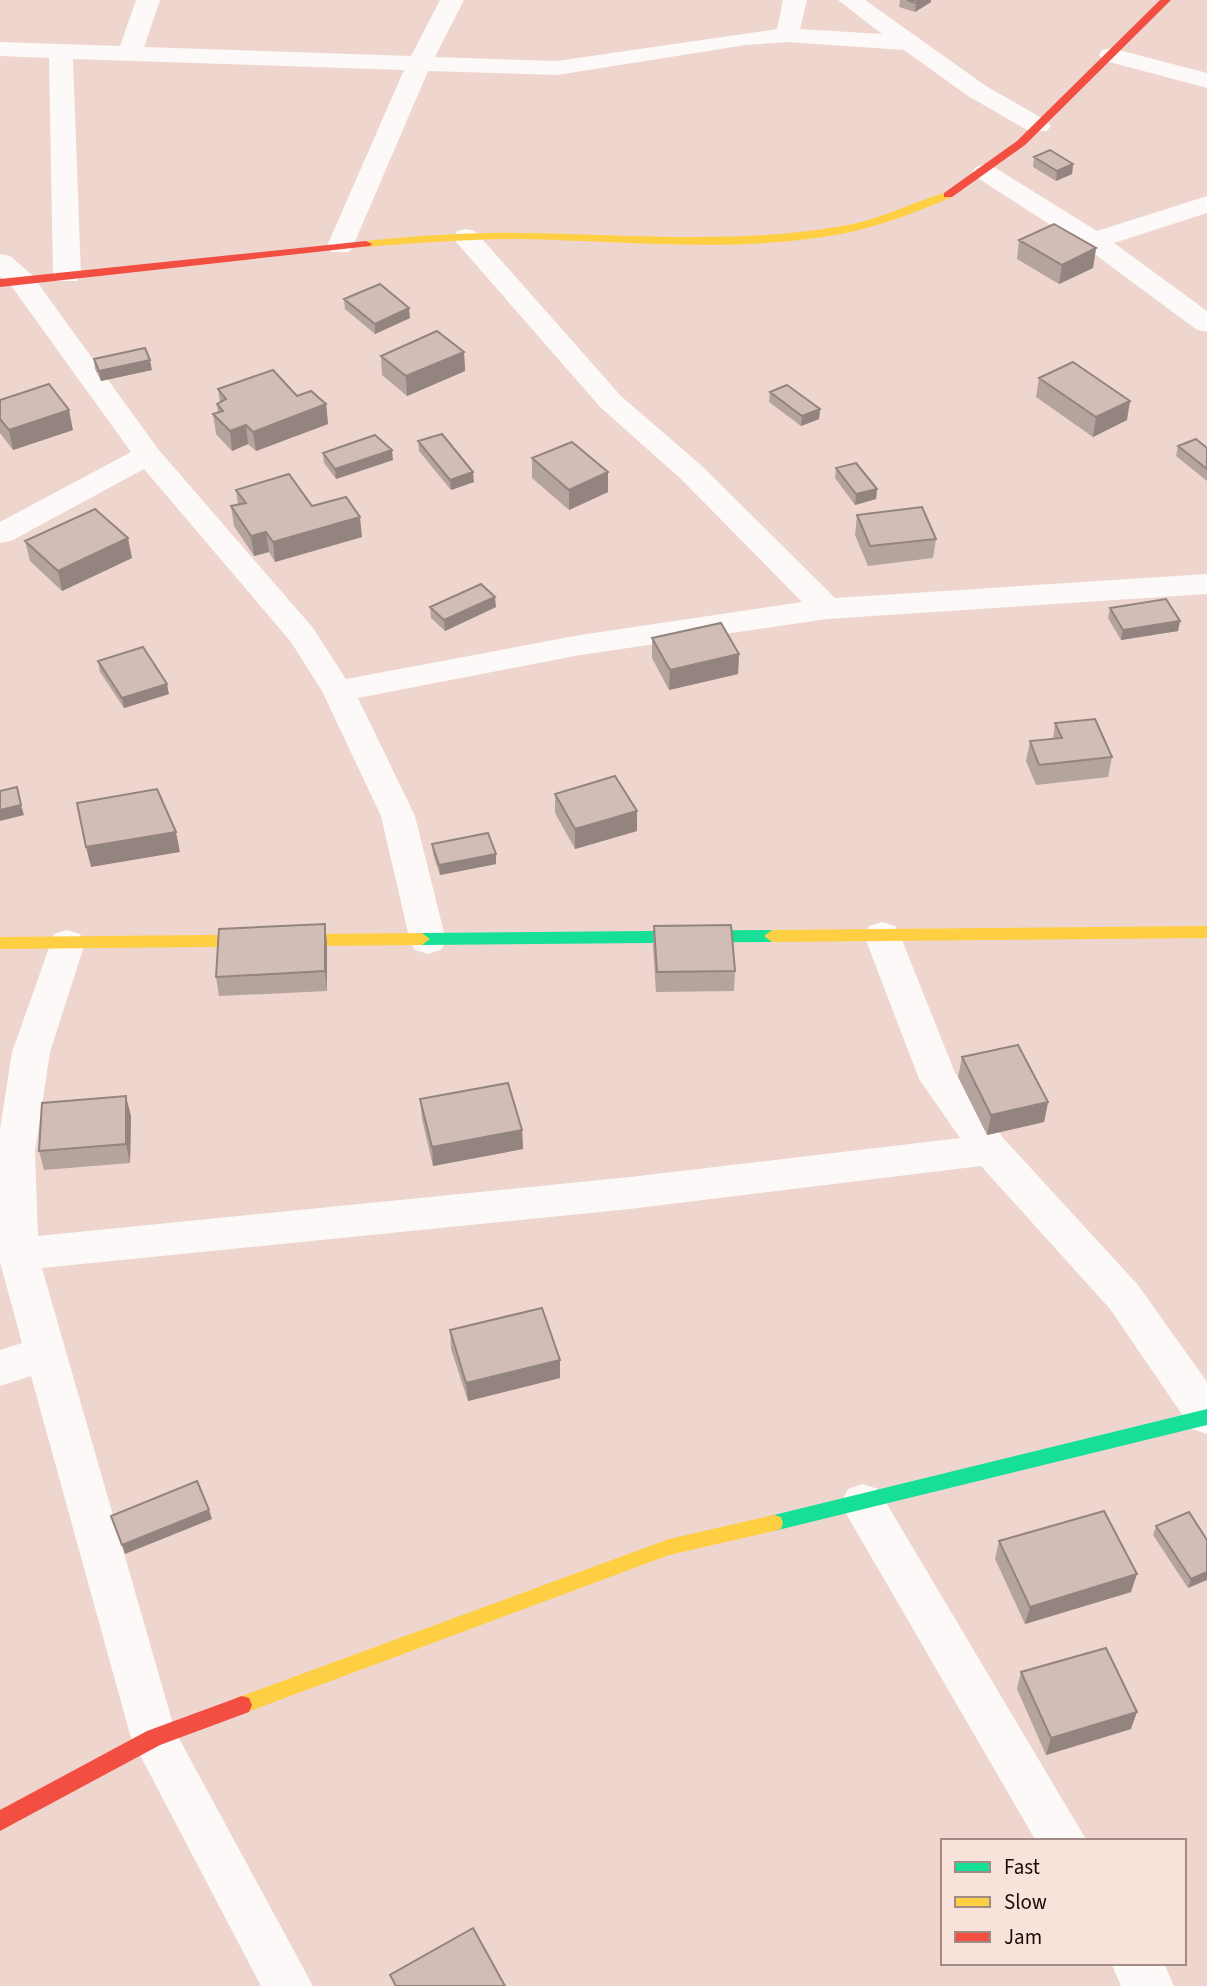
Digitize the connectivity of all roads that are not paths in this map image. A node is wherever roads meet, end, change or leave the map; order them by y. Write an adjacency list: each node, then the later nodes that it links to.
1 (148, 0): 10 (street)
2 (452, 0): 12 (street)
3 (795, 0): 6 (street)
4 (850, 0): 7 (street)
5 (1166, 0): 11 (street)
6 (787, 36): 7 (street); 12 (street)
7 (906, 43): 14 (street)
8 (0, 49): 9 (street)
9 (61, 51): 10 (street); 21 (street)
10 (130, 53): 12 (street)
11 (1111, 55): 13 (street); 14 (street)
12 (418, 65): 19 (street)
13 (1207, 81)
14 (1038, 126): 15 (street)
15 (985, 172): 17 (street); 18 (street)
16 (1207, 204): 18 (street)
17 (466, 237): 19 (street); 26 (street)
18 (1094, 241): 22 (street)
19 (340, 246): 21 (street)
20 (7, 275): 21 (street); 23 (street)
21 (67, 275)
22 (1207, 324)
23 (148, 455): 24 (street); 27 (street)
24 (0, 534)
25 (1207, 584): 26 (street)
26 (827, 609): 27 (street)
27 (338, 691): 30 (street)
28 (1207, 932): 29 (street)
29 (882, 935): 30 (street); 33 (street)
30 (428, 941): 32 (street)
31 (0, 943): 32 (street)
32 (67, 943): 34 (street)
33 (990, 1150): 34 (street); 37 (street)
34 (18, 1254): 35 (street)
35 (48, 1353): 36 (street); 39 (street)
36 (0, 1368)
37 (1207, 1417): 38 (street)
38 (863, 1503): 39 (street); 41 (street)
39 (154, 1738): 40 (street); 43 (street)
40 (0, 1821)
41 (1062, 1839)
42 (1137, 1965): 44 (street)
43 (288, 1986)
44 (1149, 1986)

